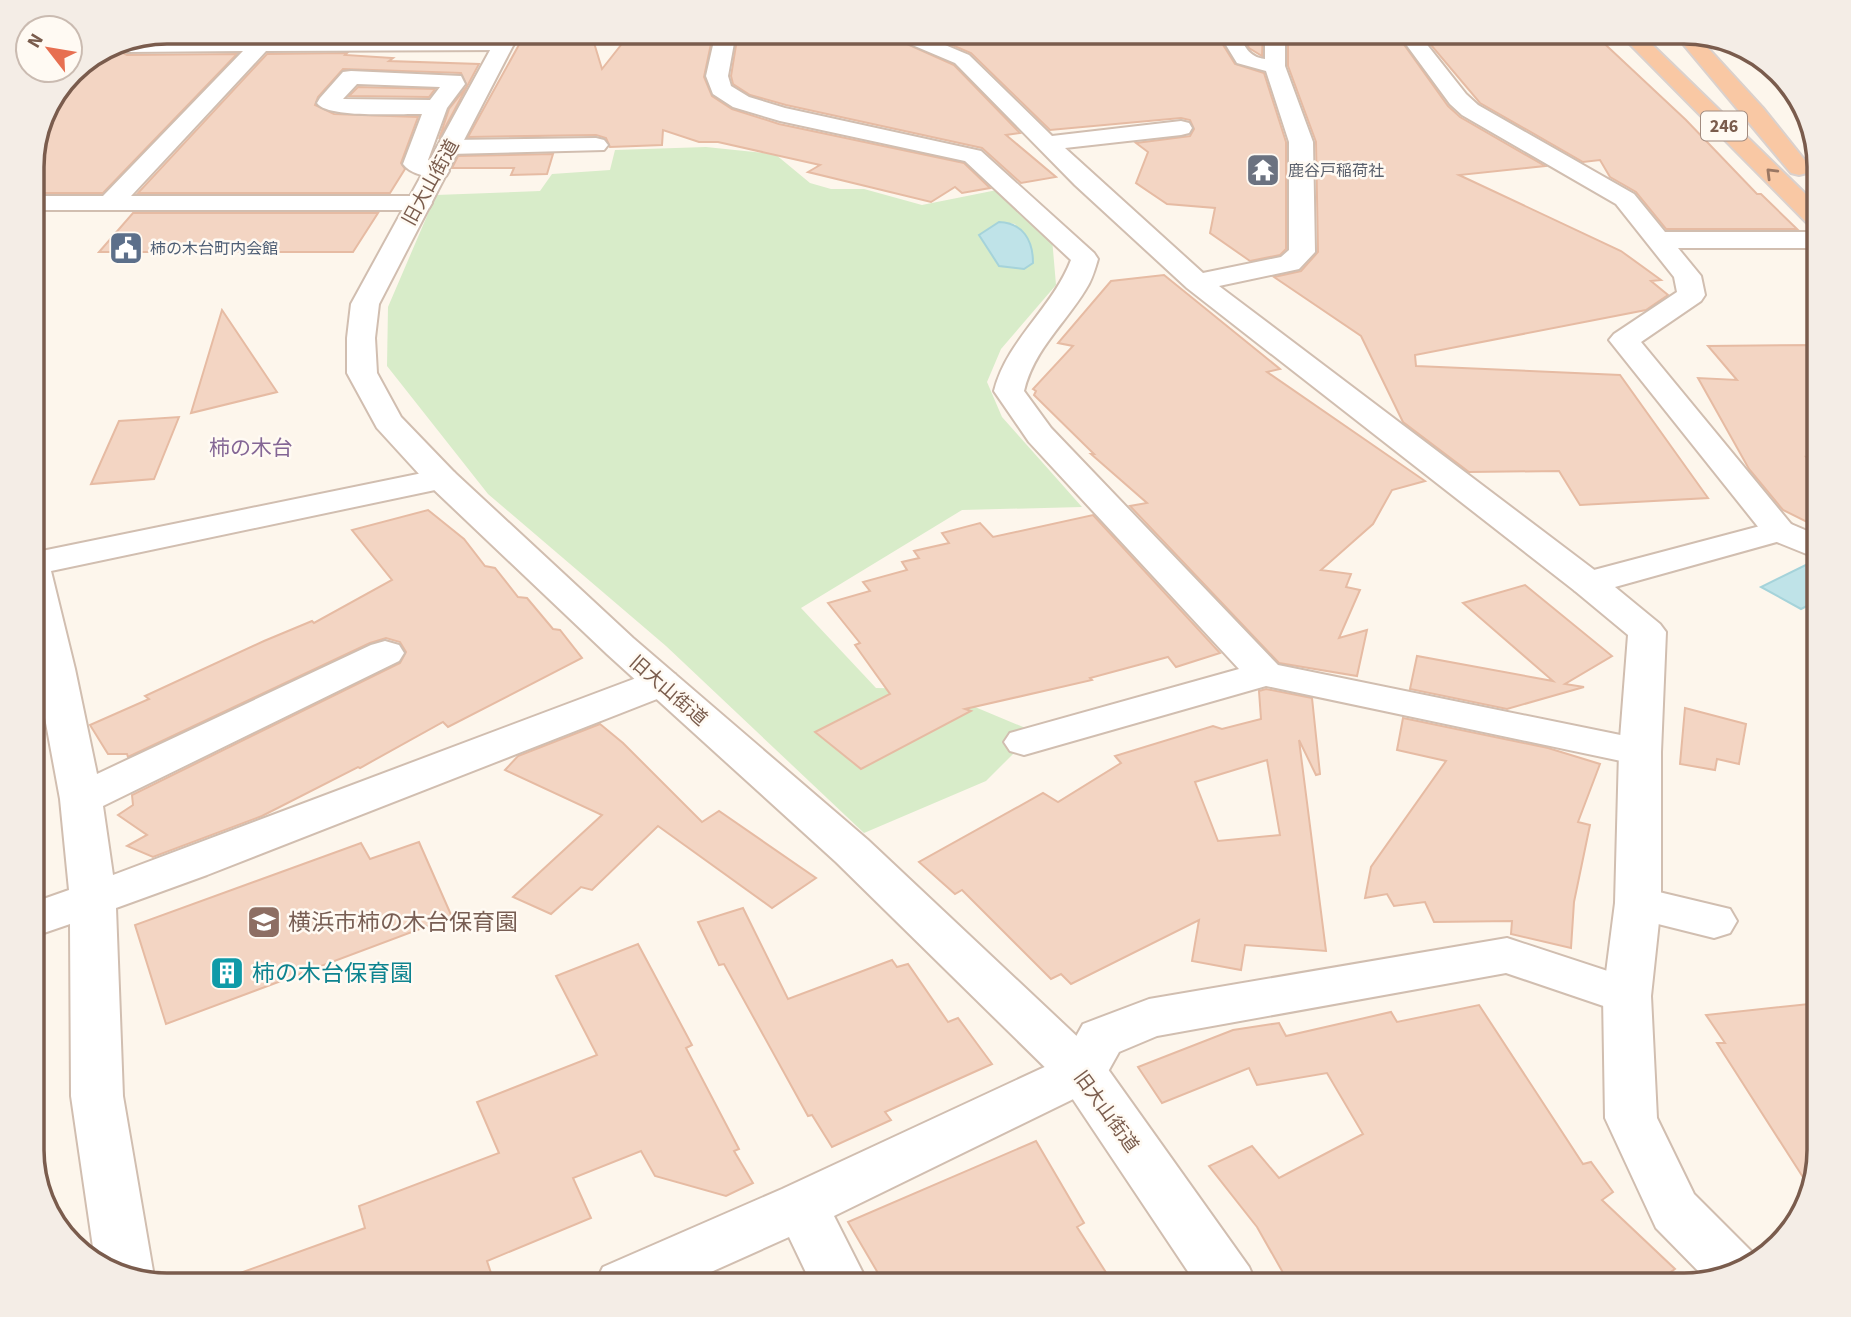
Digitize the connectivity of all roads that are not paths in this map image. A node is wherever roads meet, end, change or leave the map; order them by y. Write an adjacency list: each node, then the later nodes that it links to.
1 (261, 44): 19 (street)
2 (504, 44): 17 (street, 旧大山街道)
3 (724, 44): 32 (street)
4 (926, 44): 14 (street)
5 (1235, 44): 11 (street)
6 (1275, 44): 11 (street)
7 (1416, 44): 22 (street)
8 (1640, 44): 21 (highway, 246, one-way to 8)
9 (1673, 44): 16 (highway, 246)
10 (1694, 45): 16 (highway, 246)
11 (1275, 65): 24 (street)
12 (436, 107): 17 (street)
13 (1170, 132): 14 (street)
14 (1049, 143): 24 (street)
15 (596, 145): 17 (street)
16 (1799, 168): 18 (highway, 246)
17 (436, 174): 19 (street); 25 (street, 旧大山街道)
18 (1807, 176)
19 (111, 202): 20 (street)
20 (44, 203)
21 (1807, 209)
22 (1660, 240): 23 (street); 26 (street)
23 (1807, 240)
24 (1197, 282): 29 (street)
25 (442, 478): 28 (street); 33 (street, 旧大山街道)
26 (1779, 531): 27 (street); 29 (street)
27 (1807, 544)
28 (44, 563)
29 (1588, 583): 35 (street)
30 (44, 617): 36 (street)
31 (385, 653): 36 (street)
32 (1265, 674): 34 (street); 35 (street)
33 (661, 683): 37 (street); 42 (street, 旧大山街道)
34 (1024, 742)
35 (1640, 752): 38 (street)
36 (81, 799): 37 (street)
37 (93, 898): 39 (street); 45 (street)
38 (1638, 903): 40 (street); 41 (street)
39 (44, 916)
40 (1714, 921)
41 (1627, 996): 42 (street); 44 (street)
42 (1082, 1072): 43 (street); 48 (street, 旧大山街道)
43 (801, 1206): 46 (street); 47 (street)
44 (1729, 1265)
45 (124, 1266)
46 (652, 1273)
47 (834, 1273)
48 (1220, 1273)

